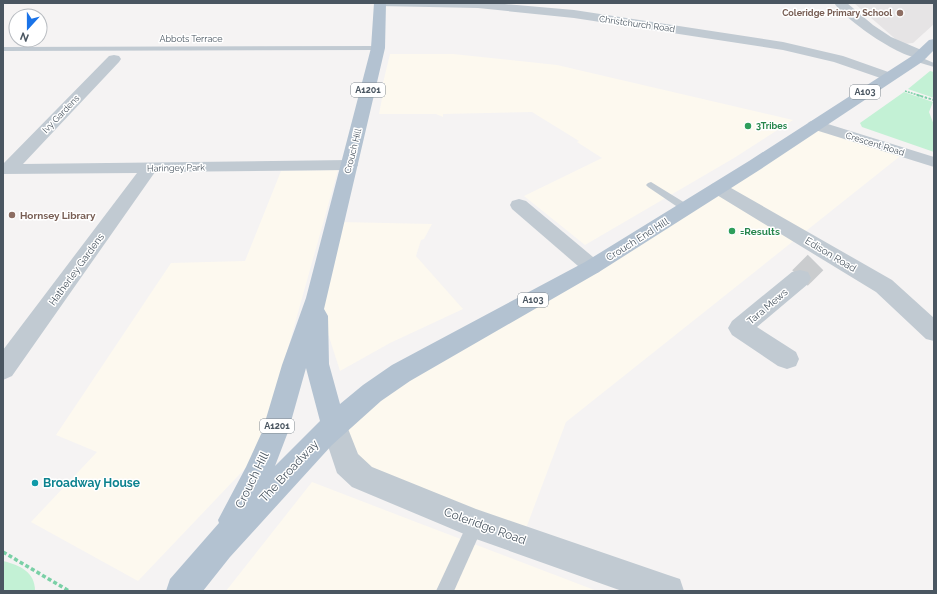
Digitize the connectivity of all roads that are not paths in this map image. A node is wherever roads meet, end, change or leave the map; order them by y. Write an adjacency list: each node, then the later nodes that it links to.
1 (380, 3): 4 (main road, Crouch Hill / A1201); 9 (street, Christchurch Road)
2 (840, 3): 6 (street)
3 (934, 43): 6 (main road, Crouch End Hill / A103)
4 (378, 48): 5 (lane, Abbots Terrace); 12 (main road, Crouch Hill / A1201)
5 (3, 49)
6 (919, 57): 8 (lane); 9 (main road, Crouch End Hill / A103)
7 (114, 59): 14 (street, Ivy Gardens)
8 (934, 65)
9 (888, 77): 10 (main road, Crouch End Hill / A103)
10 (815, 125): 11 (street, Crescent Road); 16 (main road, Crouch End Hill / A103)
11 (934, 162)
12 (349, 165): 13 (street, Haringey Park); 21 (main road, Crouch Hill / A1201)
13 (149, 168): 14 (street, Haringey Park); 24 (street, Hatherley Gardens)
14 (5, 169)
15 (651, 185): 18 (lane)
16 (718, 188): 18 (main road, Crouch End Hill / A103); 22 (street, Edison Road)
17 (519, 205): 19 (street)
18 (686, 208): 19 (main road, Crouch End Hill / A103)
19 (592, 267): 25 (main road, Crouch End Hill / A103)
20 (800, 278): 23 (street, Tara Mews)
21 (316, 298): 25 (main road, Crouch Hill / A1201); 27 (main road, Crouch Hill / A1201)
22 (934, 332)
23 (787, 359)
24 (3, 369)
25 (334, 425): 26 (street, Coleridge Road); 27 (main road, The Broadway / A103)
26 (476, 524): 29 (lane); 30 (street, Coleridge Road)
27 (218, 546): 28 (main road, The Broadway / A103)
28 (182, 591)
29 (445, 591)
30 (668, 591)

